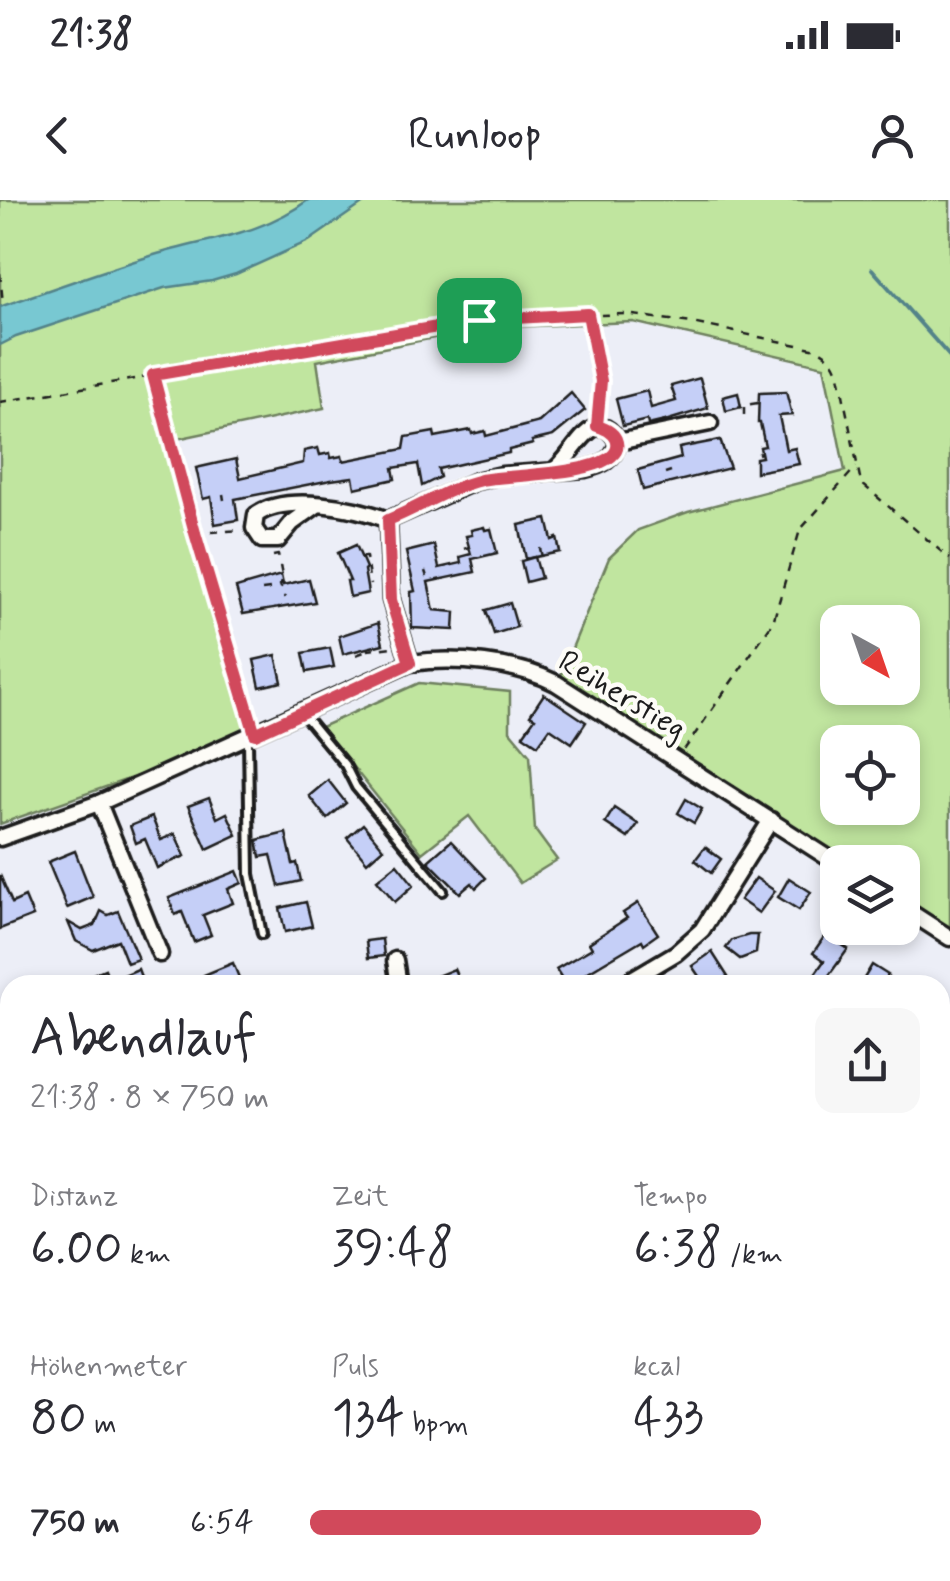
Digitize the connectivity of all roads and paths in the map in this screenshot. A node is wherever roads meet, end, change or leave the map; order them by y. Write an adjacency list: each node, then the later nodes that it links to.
1 (0, 274): 2 (path)
2 (3, 304)
3 (588, 314): 4 (path); 9 (path); 11 (path)
4 (153, 375): 5 (path); 20 (path)
5 (0, 402)
6 (758, 403): 7 (path)
7 (744, 415)
8 (710, 423): 10 (street)
9 (597, 426): 10 (street); 12 (street)
10 (618, 442): 12 (street)
11 (856, 467): 24 (path); 35 (path)
12 (553, 471): 18 (street)
13 (671, 471): 14 (path)
14 (665, 473)
15 (223, 494): 16 (path)
16 (224, 500)
17 (317, 505): 18 (street); 19 (street); 19 (street)
18 (388, 520): 30 (street)
19 (254, 528): 20 (path)
20 (195, 533): 34 (path)
21 (540, 548): 25 (path)
22 (273, 556): 29 (path)
23 (361, 556): 26 (path)
24 (950, 559)
25 (543, 562)
26 (370, 585)
27 (270, 588): 28 (path)
28 (262, 590)
29 (285, 598)
30 (404, 644): 31 (path); 32 (street)
31 (356, 655)
32 (410, 663): 33 (street, Reiherstieg); 35 (street, Reiherstieg)
33 (304, 714): 34 (street, Reiherstieg); 40 (lane)
34 (251, 736): 36 (street, Reiherstieg); 42 (lane)
35 (678, 759): 37 (street, Reiherstieg)
36 (99, 803): 38 (street, Reiherstieg); 44 (street)
37 (770, 820): 39 (street, Reiherstieg); 47 (street)
38 (0, 838)
39 (820, 852)
40 (443, 891)
41 (920, 919): 43 (street)
42 (262, 934)
43 (950, 938)
44 (160, 954)
45 (396, 960): 46 (street)
46 (398, 975)
47 (638, 975)

